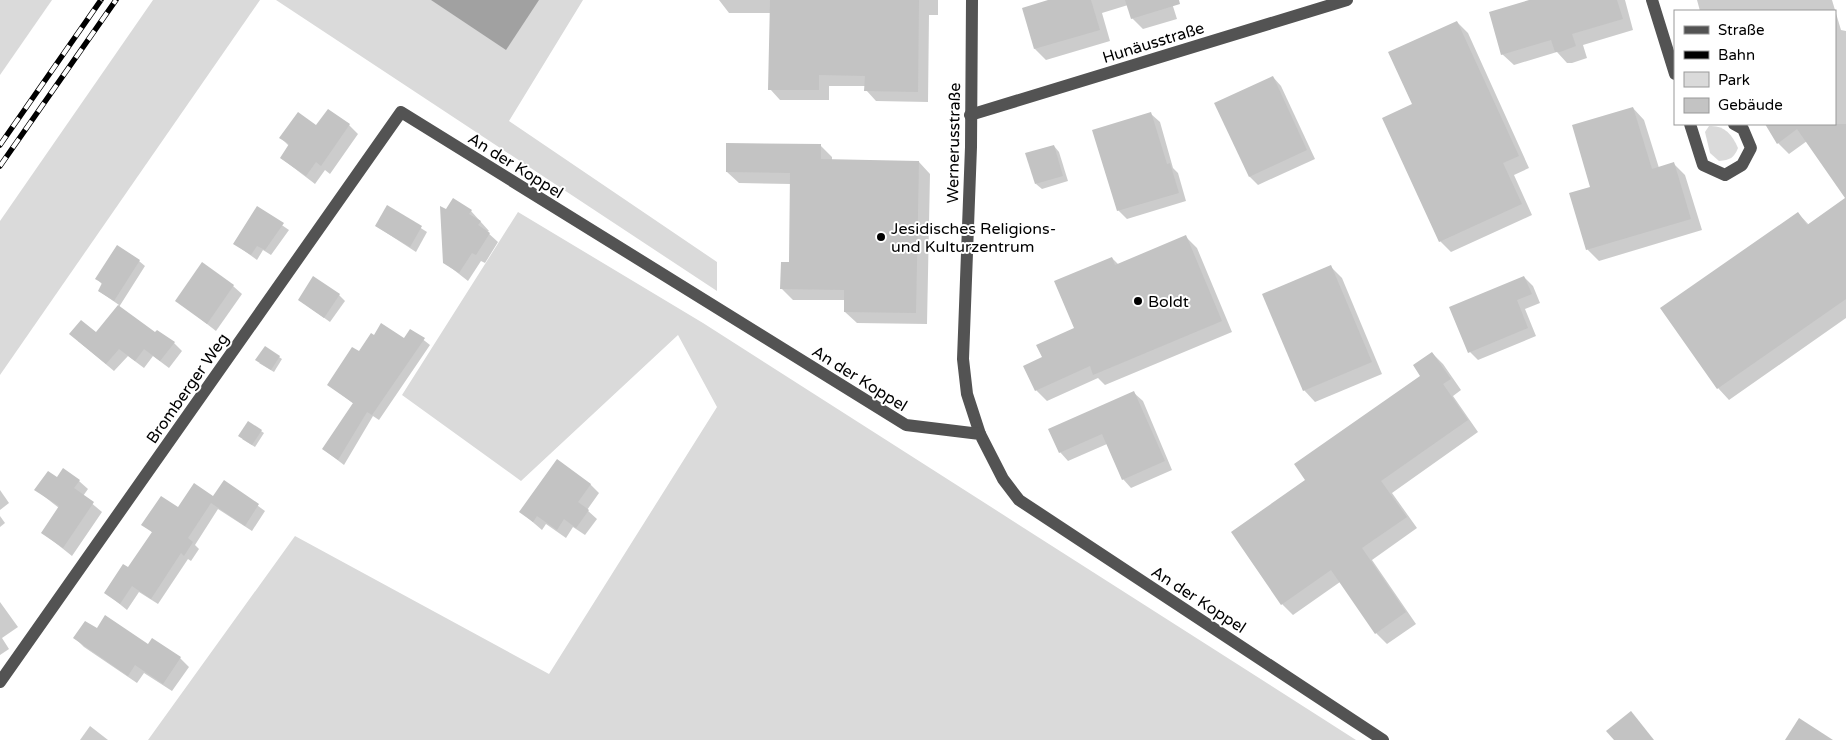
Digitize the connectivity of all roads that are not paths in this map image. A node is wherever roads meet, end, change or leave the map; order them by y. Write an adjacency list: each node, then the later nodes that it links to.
1 (972, 0): 6 (street, Wernerusstraße)
2 (1347, 0): 6 (street, Hunäusstraße)
3 (1652, 0): 4 (street)
4 (1674, 71)
5 (401, 112): 9 (street, An der Koppel); 10 (street, Bromberger Weg)
6 (970, 115): 9 (street, Wernerusstraße)
7 (1690, 125): 8 (street)
8 (1736, 125)
9 (980, 434): 11 (street, An der Koppel)
10 (0, 682)
11 (1383, 740)

